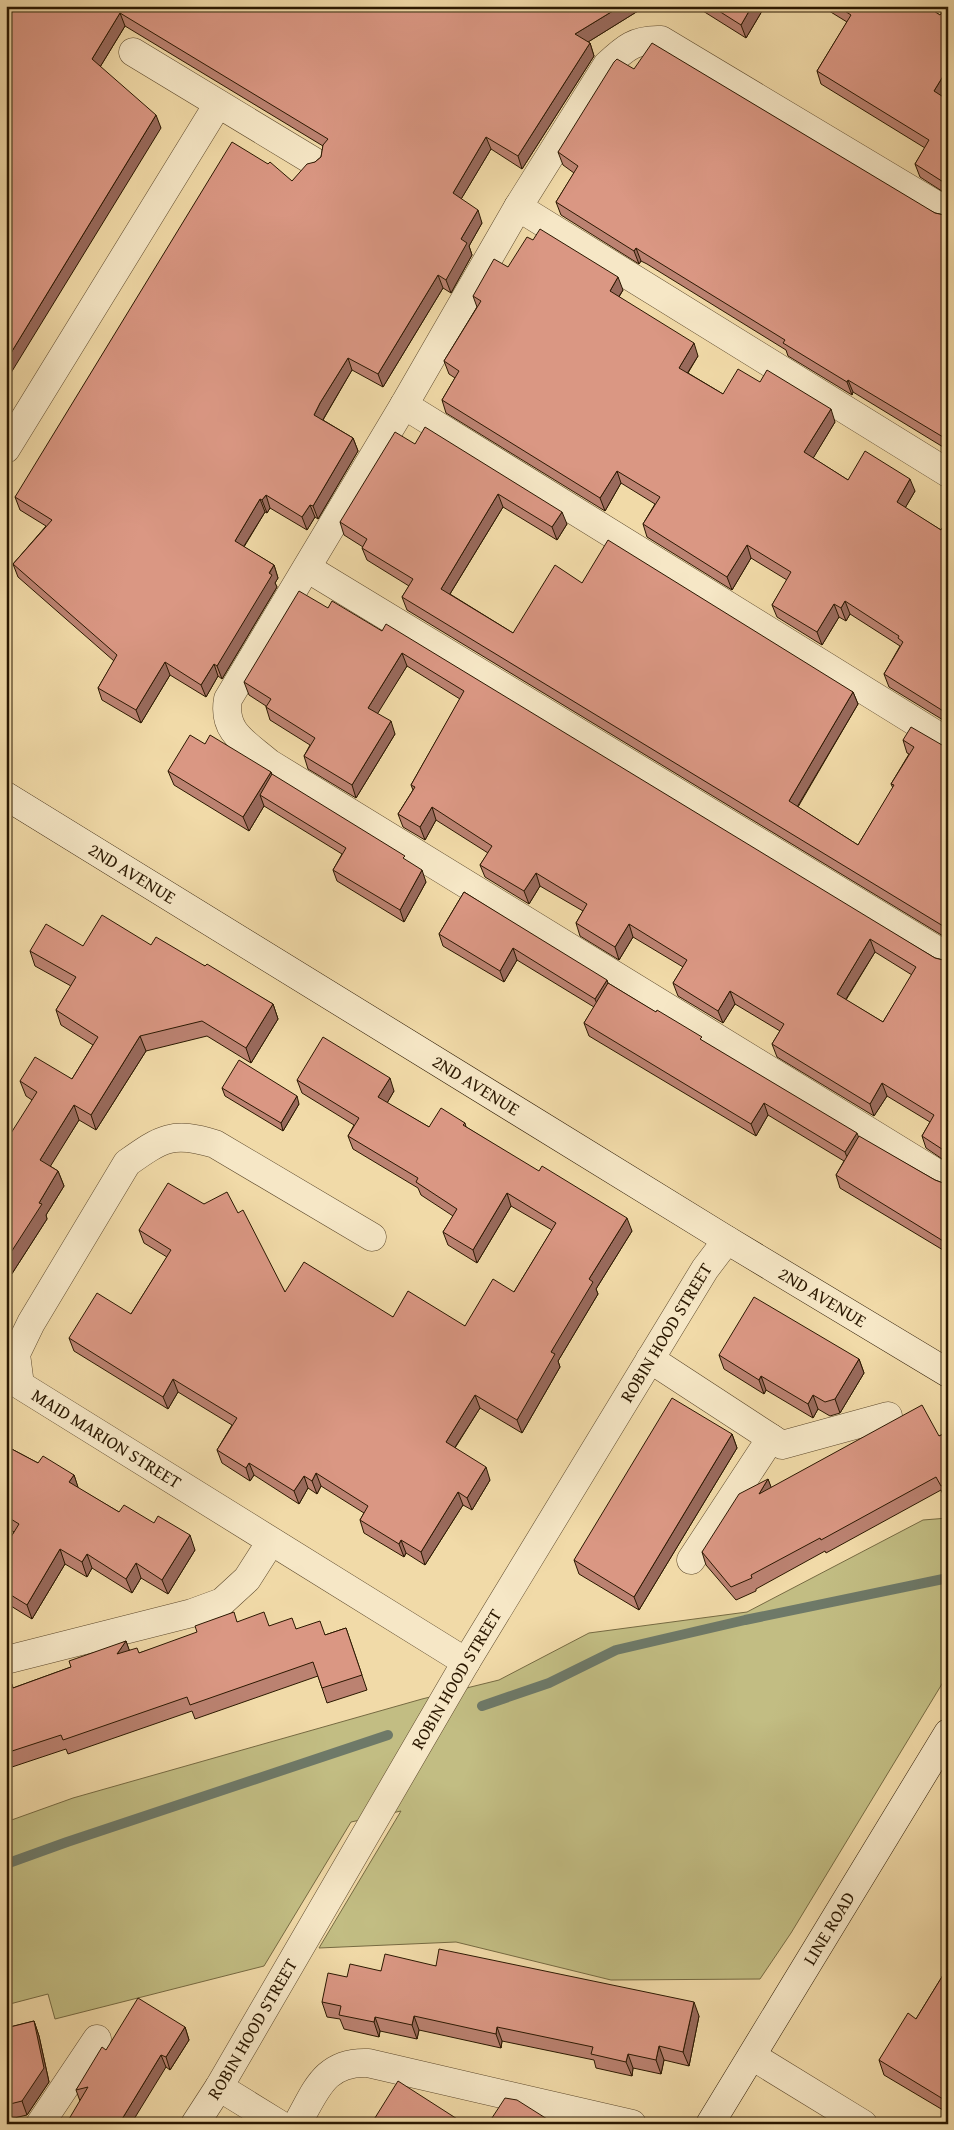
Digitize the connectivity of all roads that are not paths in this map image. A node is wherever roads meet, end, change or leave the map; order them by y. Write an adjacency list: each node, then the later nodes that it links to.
1 (132, 52): 2 (street)
2 (218, 104): 3 (street); 7 (street)
3 (313, 161)
4 (518, 207): 5 (street); 6 (street); 8 (street)
5 (948, 212)
6 (404, 405): 9 (street); 10 (street)
7 (6, 449)
8 (948, 473)
9 (307, 568): 12 (street); 13 (street)
10 (948, 742)
11 (6, 796): 15 (street, 2ND AVENUE)
12 (948, 957)
13 (948, 1180)
14 (372, 1237): 18 (street, MAID MARION STREET)
15 (727, 1240): 16 (street, ROBIN HOOD STREET); 17 (street, 2ND AVENUE)
16 (650, 1359): 20 (street); 24 (street, ROBIN HOOD STREET)
17 (948, 1373)
18 (13, 1385): 21 (street, MAID MARION STREET)
19 (888, 1416): 20 (street)
20 (770, 1438): 22 (street)
21 (270, 1543): 23 (street); 24 (street, MAID MARION STREET)
22 (692, 1560)
23 (6, 1660)
24 (466, 1662): 28 (street, ROBIN HOOD STREET)
25 (948, 1733): 27 (street, LINE ROAD)
26 (97, 2039): 29 (street)
27 (752, 2056): 34 (street, LINE ROAD); 35 (street)
28 (219, 2086): 30 (street, ROBIN HOOD STREET); 31 (street)
29 (40, 2124)
30 (195, 2124)
31 (279, 2124)
32 (296, 2124): 33 (street)
33 (632, 2124)
34 (710, 2124)
35 (863, 2124)

